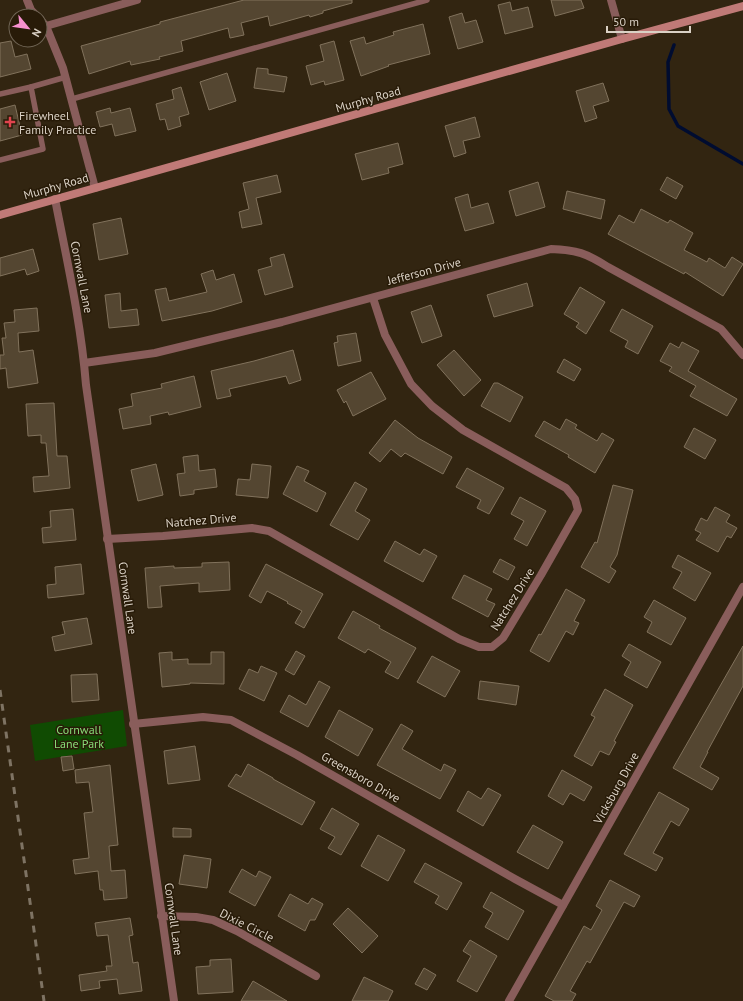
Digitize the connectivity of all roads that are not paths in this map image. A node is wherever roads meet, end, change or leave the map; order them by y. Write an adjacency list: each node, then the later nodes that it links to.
1 (137, 0): 5 (street)
2 (427, 0): 11 (lane)
3 (611, 0): 7 (street)
4 (743, 6): 7 (main road, Murphy Road)
5 (48, 25)
6 (48, 31): 8 (street)
7 (622, 39): 13 (main road, Murphy Road)
8 (66, 77): 9 (lane); 11 (street)
9 (31, 87): 10 (lane); 12 (lane)
10 (0, 94)
11 (72, 99): 13 (street)
12 (0, 160)
13 (95, 188): 14 (main road, Murphy Road)
14 (55, 199): 15 (main road, Murphy Road); 18 (street, Cornwall Lane)
15 (0, 215)
16 (373, 298): 17 (street, Jefferson Drive); 18 (street, Jefferson Drive); 19 (street, Natchez Drive)
17 (743, 355)
18 (84, 363): 19 (street, Cornwall Lane)
19 (107, 539): 21 (street, Cornwall Lane)
20 (743, 587): 22 (street, Vicksburg Drive)
21 (133, 724): 22 (street, Greensboro Drive); 23 (street, Cornwall Lane)
22 (563, 905): 26 (street, Vicksburg Drive)
23 (161, 916): 24 (street, Dixie Circle); 25 (street, Cornwall Lane)
24 (316, 976)
25 (174, 1001)
26 (509, 1001)

